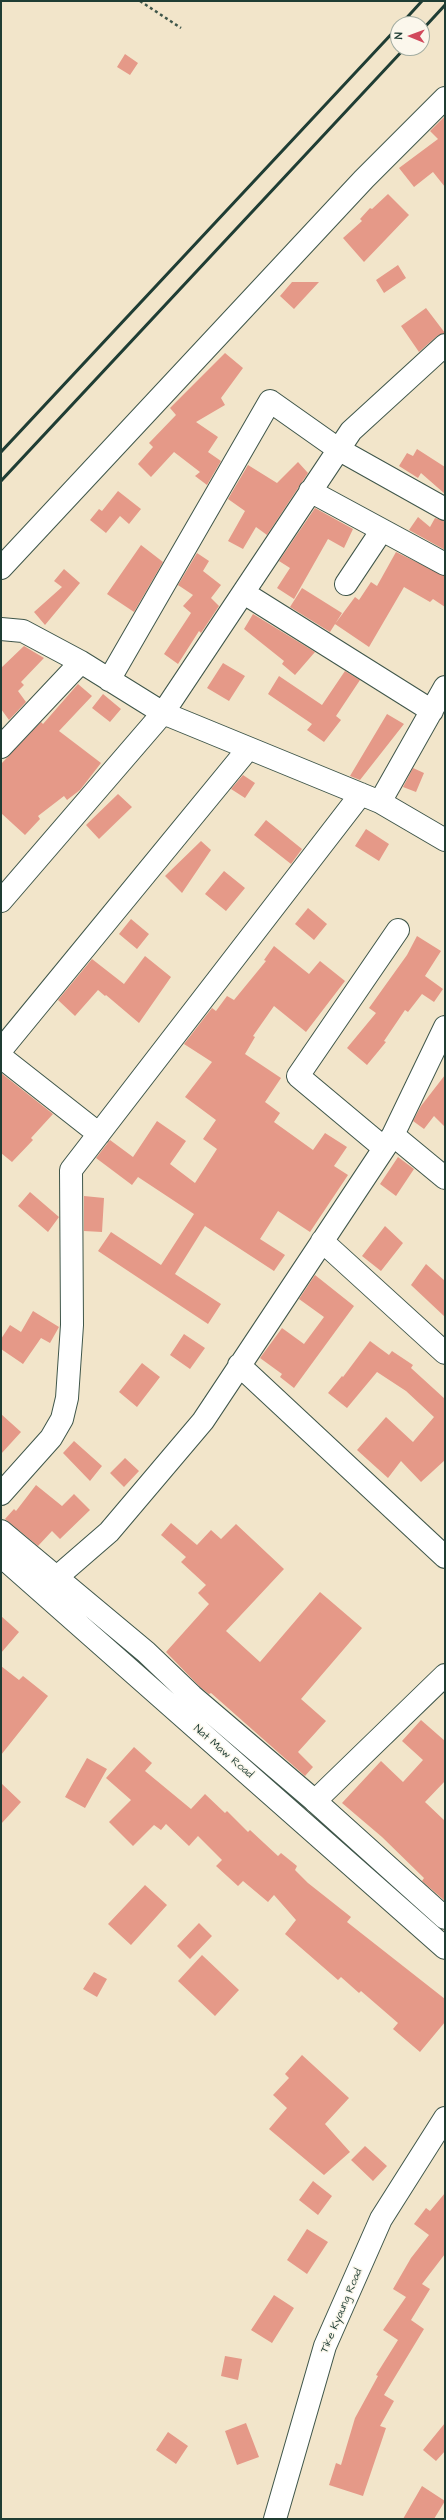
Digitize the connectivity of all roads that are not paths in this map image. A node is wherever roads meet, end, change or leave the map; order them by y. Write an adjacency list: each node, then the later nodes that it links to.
1 (445, 98): 8 (street)
2 (445, 345): 3 (street)
3 (338, 449): 4 (street); 5 (street); 13 (street)
4 (310, 491): 6 (street); 10 (street)
5 (445, 509)
6 (382, 530): 7 (street); 9 (street)
7 (445, 564)
8 (1, 568)
9 (346, 584)
10 (244, 593): 15 (street); 16 (street)
11 (1, 629): 12 (street)
12 (81, 662): 13 (street); 17 (street)
13 (109, 680): 16 (street)
14 (445, 687): 15 (street)
15 (432, 710): 19 (street)
16 (163, 713): 18 (street); 21 (street)
17 (1, 747)
18 (248, 749): 19 (street); 24 (street)
19 (371, 798): 20 (street); 26 (street)
20 (445, 840)
21 (1, 901)
22 (398, 930): 27 (street)
23 (445, 1027): 27 (street)
24 (1, 1050)
25 (1, 1057): 26 (street)
26 (99, 1134): 32 (street)
27 (388, 1142): 28 (street); 29 (street)
28 (445, 1178)
29 (322, 1240): 30 (street); 31 (street)
30 (445, 1353)
31 (240, 1365): 35 (street); 36 (street)
32 (1, 1494)
33 (1, 1531): 36 (street, Nat Maw Road)
34 (1, 1556): 36 (street, Nat Maw Road)
35 (445, 1557)
36 (51, 1586): 38 (street, Nat Maw Road); 40 (street, Nat Maw Road)
37 (445, 1675): 38 (street)
38 (315, 1800): 39 (street, Nat Maw Road)
39 (445, 1918)
40 (445, 1948)
41 (445, 2118): 42 (street, Tike Kyaung Road)
42 (275, 2519)

